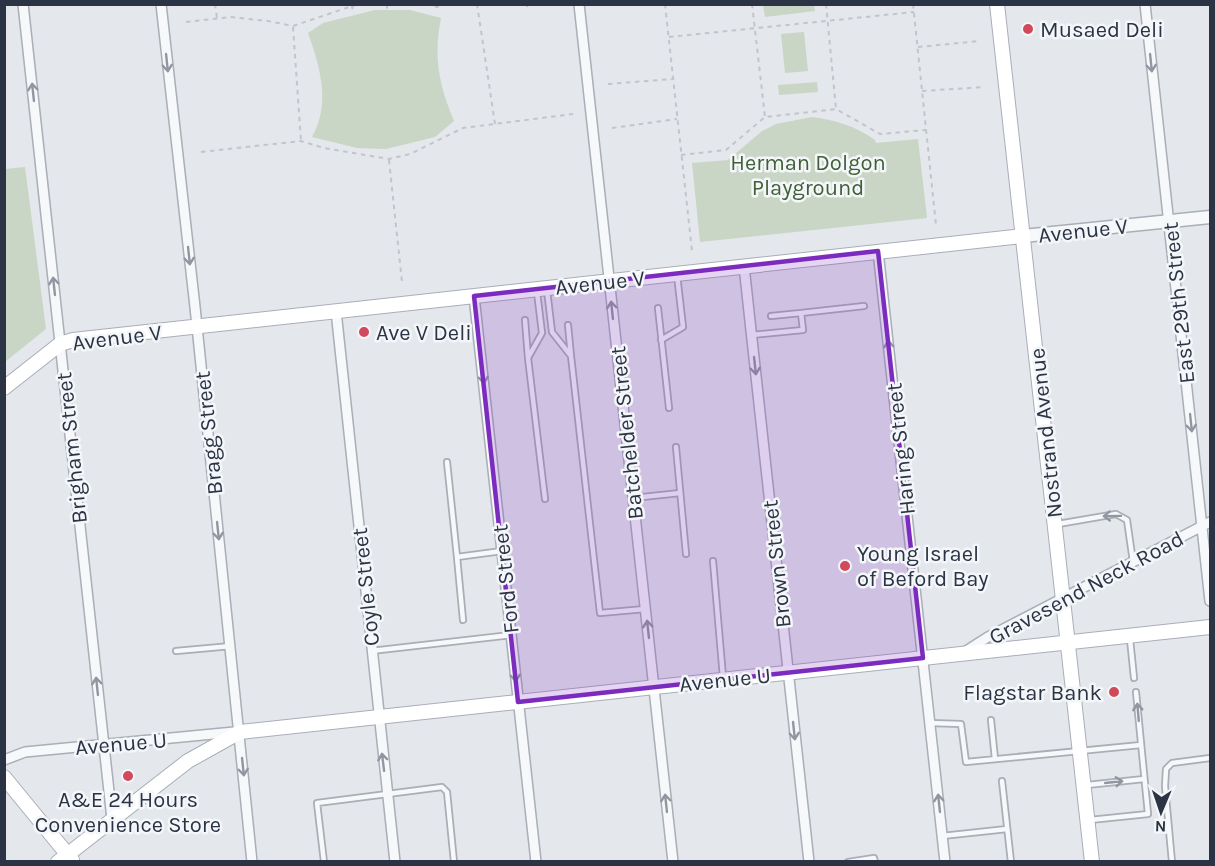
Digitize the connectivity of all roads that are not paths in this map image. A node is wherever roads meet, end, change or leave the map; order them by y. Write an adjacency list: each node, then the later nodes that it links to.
1 (23, 4): 25 (street, Brigham Street, one-way to 1)
2 (161, 4): 22 (street, Bragg Street, one-way to 22)
3 (579, 4): 12 (street, Batchelder Street)
4 (997, 4): 8 (main road, Nostrand Avenue)
5 (1145, 4): 7 (street, East 29th Street, one-way to 7)
6 (1210, 217): 7 (street, Avenue V)
7 (1169, 222): 8 (street, Avenue V); 36 (street, East 29th Street, one-way to 36)
8 (1023, 236): 9 (main road, Avenue V); 35 (main road, Nostrand Avenue)
9 (878, 251): 10 (main road, Avenue V); 55 (street, Haring Street, one-way to 9)
10 (744, 266): 11 (main road, Avenue V); 23 (street, Brown Street)
11 (677, 274): 12 (main road, Avenue V); 24 (lane)
12 (609, 281): 13 (main road, Avenue V); 33 (street, Batchelder Street, one-way to 12)
13 (541, 289): 14 (main road, Avenue V); 26 (lane); 27 (lane)
14 (474, 296): 17 (main road, Avenue V); 37 (street, Ford Street, one-way to 37)
15 (864, 306): 18 (lane)
16 (658, 308): 24 (lane)
17 (336, 311): 22 (main road, Avenue V); 53 (street, Coyle Street)
18 (801, 313): 19 (lane); 23 (lane)
19 (771, 316)
20 (525, 320): 27 (lane)
21 (568, 325): 26 (lane)
22 (197, 327): 25 (main road, Avenue V); 51 (street, Bragg Street, one-way to 51)
23 (752, 335): 56 (street, Brown Street, one-way to 56)
24 (661, 340): 29 (lane)
25 (60, 344): 28 (main road, Avenue V); 66 (street, Brigham Street, one-way to 25)
26 (571, 356): 45 (lane)
27 (528, 358): 34 (lane)
28 (4, 388)
29 (669, 408)
30 (676, 447): 32 (lane)
31 (447, 462): 39 (lane)
32 (680, 493): 33 (lane); 38 (lane)
33 (633, 498): 45 (street, Batchelder Street)
34 (545, 499)
35 (1055, 524): 41 (lane, one-way to 35); 43 (main road, Nostrand Avenue)
36 (1206, 524): 41 (street, Gravesend Neck Road); 42 (street, East 29th Street)
37 (502, 551): 39 (lane); 48 (street, Ford Street)
38 (686, 554)
39 (457, 557): 46 (lane)
40 (713, 561): 58 (lane)
41 (1133, 562): 43 (street, Gravesend Neck Road)
42 (1209, 566): 44 (street, East 29th Street)
43 (1063, 598): 50 (main road, Nostrand Avenue); 54 (street, Gravesend Neck Road)
44 (1210, 601)
45 (645, 609): 59 (street, Batchelder Street, one-way to 45)
46 (463, 620)
47 (1210, 627): 49 (main road, Avenue U)
48 (511, 635): 53 (lane); 61 (street, Ford Street, one-way to 61)
49 (1130, 636): 50 (main road, Avenue U); 57 (lane)
50 (1068, 642): 54 (main road, Avenue U); 68 (main road, Nostrand Avenue)
51 (231, 646): 52 (lane); 65 (street, Bragg Street)
52 (176, 651)
53 (371, 651): 62 (street, Coyle Street)
54 (963, 654): 55 (main road, Avenue U)
55 (923, 658): 56 (main road, Avenue U); 64 (street, Haring Street)
56 (788, 673): 58 (main road, Avenue U); 88 (street, Brown Street, one-way to 88)
57 (1134, 678)
58 (724, 680): 59 (main road, Avenue U)
59 (654, 687): 61 (main road, Avenue U); 87 (street, Batchelder Street, one-way to 59)
60 (1136, 692): 67 (lane, one-way to 60)
61 (518, 702): 62 (main road, Avenue U); 86 (street, Ford Street)
62 (378, 717): 65 (main road, Avenue U); 76 (street, Coyle Street, one-way to 62)
63 (991, 720): 70 (lane)
64 (930, 723): 70 (lane); 80 (street, Haring Street, one-way to 64)
65 (240, 732): 66 (street, Avenue U); 77 (main road, Avenue U); 82 (street, Bragg Street, one-way to 82)
66 (103, 744): 71 (street, Avenue U); 77 (street, Brigham Street)
67 (1141, 745): 68 (lane); 73 (lane)
68 (1080, 750): 70 (lane); 75 (main road, Nostrand Avenue)
69 (1210, 758): 94 (lane)
70 (996, 759)
71 (4, 760)
72 (4, 777): 81 (main road)
73 (1144, 780): 75 (lane, one-way to 73); 78 (lane)
74 (1002, 781): 79 (lane)
75 (1084, 785): 78 (main road, Nostrand Avenue)
76 (387, 793): 83 (lane); 84 (street, Coyle Street); 85 (lane)
77 (112, 819): 81 (main road, Avenue U)
78 (1088, 820): 93 (main road, Nostrand Avenue)
79 (1007, 829): 80 (lane); 92 (lane)
80 (942, 836): 91 (street, Haring Street)
81 (66, 859)
82 (252, 861)
83 (324, 861)
84 (395, 861)
85 (454, 861)
86 (536, 861)
87 (673, 861)
88 (809, 861)
89 (848, 861): 90 (lane)
90 (875, 861)
91 (945, 861)
92 (1011, 861)
93 (1092, 861)
94 (1172, 861)

